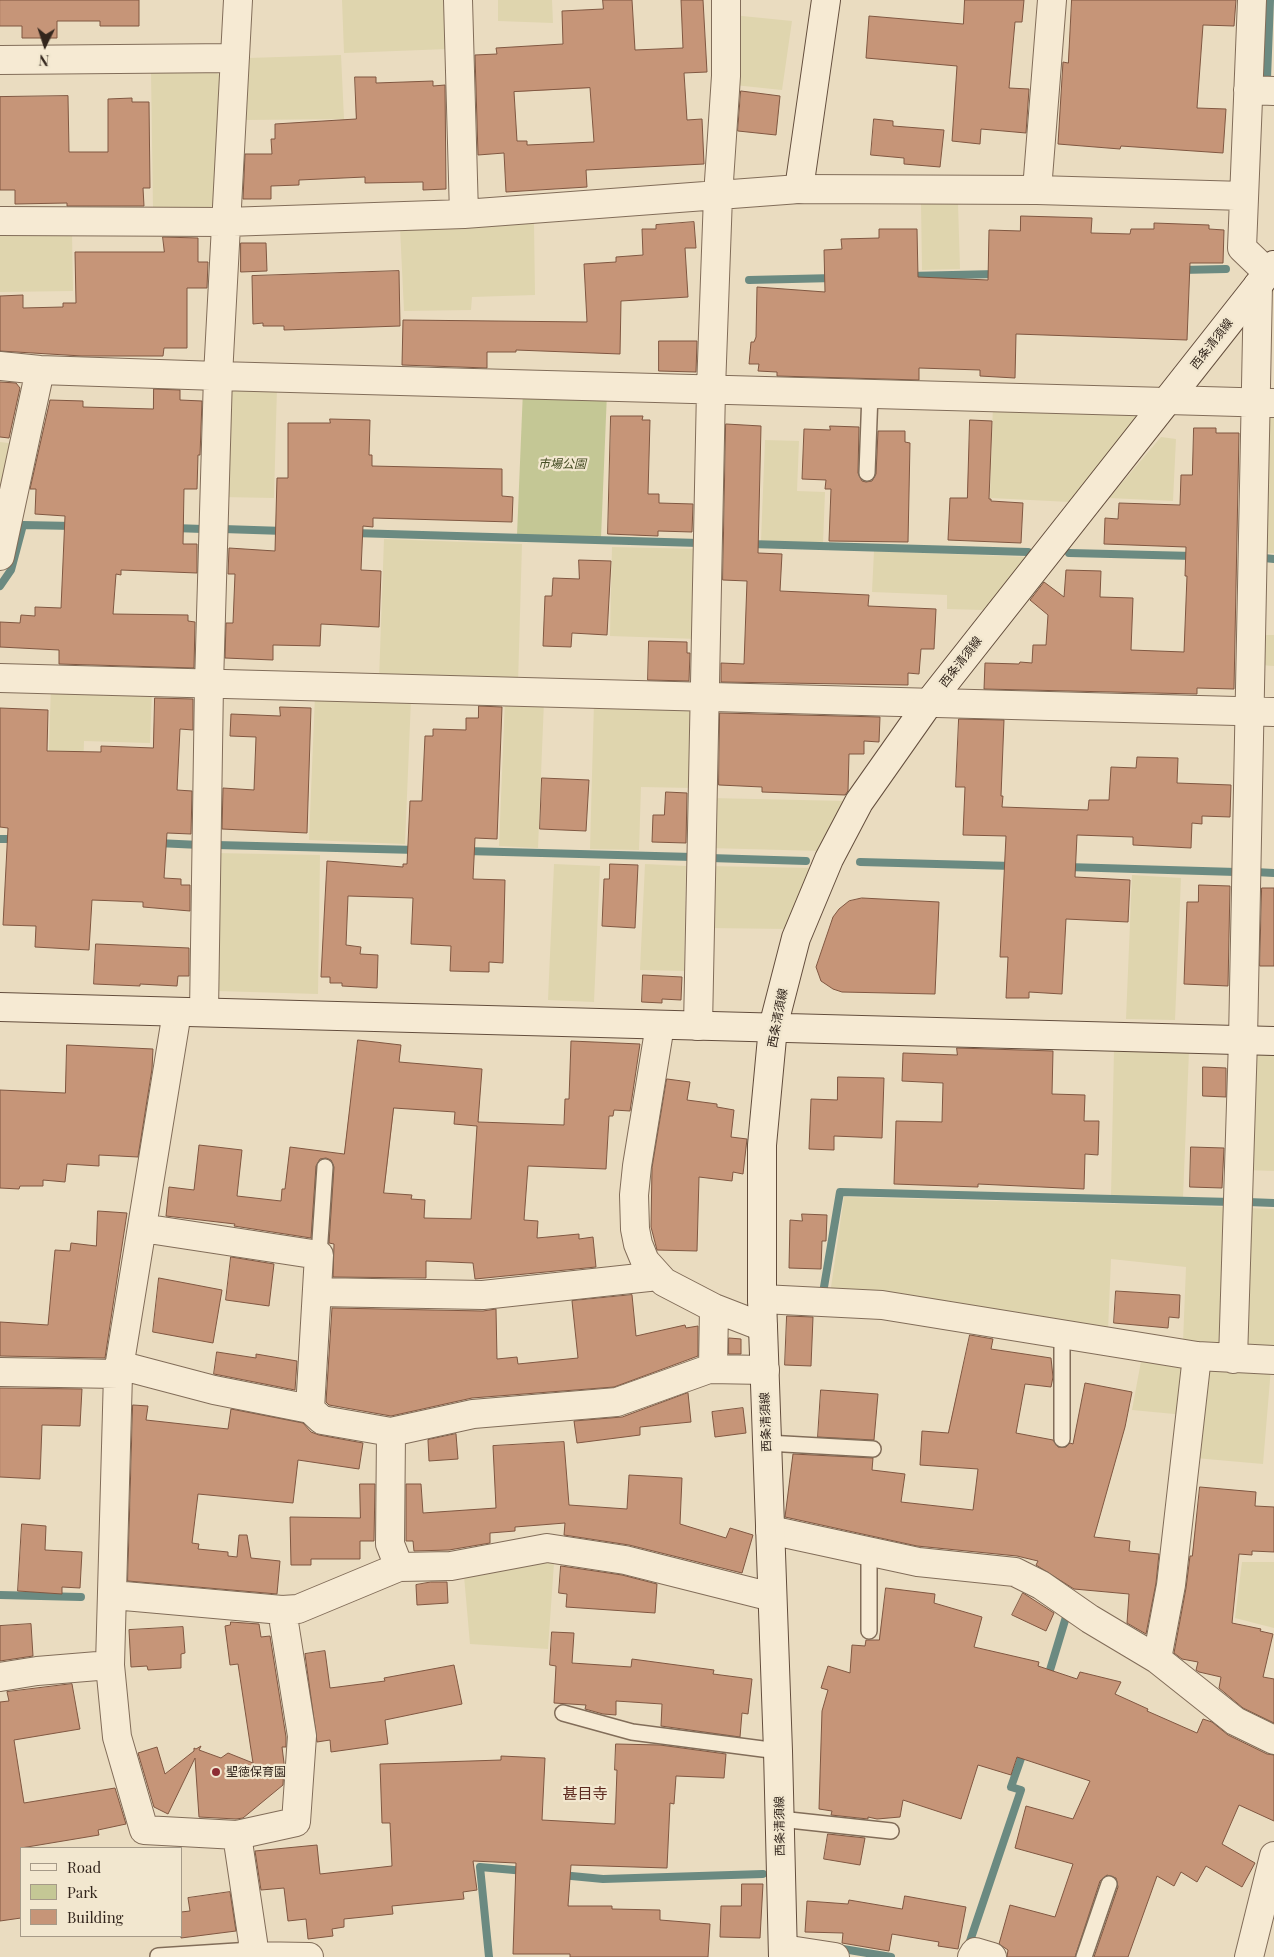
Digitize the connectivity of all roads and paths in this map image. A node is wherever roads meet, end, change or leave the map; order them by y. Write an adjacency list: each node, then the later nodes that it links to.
1 (238, 0): 7 (street)
2 (458, 0): 14 (street)
3 (726, 0): 12 (street)
4 (826, 0): 10 (street)
5 (1052, 0): 11 (street)
6 (1252, 0): 9 (street)
7 (235, 58): 8 (street); 16 (street)
8 (0, 60)
9 (1261, 90): 13 (street)
10 (799, 189): 11 (street); 12 (street)
11 (1037, 190): 13 (street)
12 (718, 196): 14 (street); 21 (street)
13 (1244, 196): 17 (street)
14 (464, 214): 16 (street)
15 (0, 221): 16 (street)
16 (226, 222): 20 (street)
17 (1267, 274): 23 (street, 西条清須線); 24 (street)
18 (0, 366): 19 (street)
19 (40, 370): 20 (street); 26 (street)
20 (218, 376): 21 (street); 28 (street)
21 (711, 389): 22 (street); 29 (street)
22 (870, 393): 23 (street); 25 (lane)
23 (1167, 401): 24 (street); 30 (street, 西条清須線)
24 (1265, 403): 31 (street)
25 (867, 473)
26 (0, 556)
27 (0, 678): 28 (street)
28 (210, 684): 29 (street); 34 (street)
29 (704, 698): 30 (street); 36 (street)
30 (928, 704): 31 (street); 37 (street, 西条清須線)
31 (1262, 712): 38 (street)
32 (0, 1007): 33 (street)
33 (177, 1012): 34 (street); 41 (street)
34 (204, 1012): 35 (street)
35 (660, 1025): 36 (street); 43 (street)
36 (698, 1026): 37 (street)
37 (773, 1027): 38 (street); 45 (street, 西条清須線)
38 (1243, 1040): 39 (street); 50 (street)
39 (1274, 1041)
40 (325, 1167): 42 (lane)
41 (142, 1228): 42 (street); 53 (street)
42 (319, 1255): 44 (street)
43 (658, 1276): 44 (street); 46 (street)
44 (317, 1292): 56 (street)
45 (762, 1299): 47 (street, 西条清須線); 48 (street)
46 (714, 1308): 47 (street); 52 (street)
47 (763, 1327): 54 (street, 西条清須線)
48 (1062, 1333): 49 (street); 58 (lane)
49 (1197, 1356): 50 (street); 68 (street)
50 (1234, 1359): 51 (street)
51 (1274, 1360)
52 (713, 1368): 54 (street); 57 (street)
53 (119, 1370): 55 (street); 56 (street); 64 (street)
54 (765, 1370): 59 (street, 西条清須線)
55 (0, 1372)
56 (310, 1409): 57 (street)
57 (391, 1432): 63 (street)
58 (1062, 1439)
59 (767, 1443): 60 (lane); 61 (street, 西条清須線)
60 (873, 1449)
61 (770, 1530): 62 (street); 65 (street, 西条清須線)
62 (870, 1552): 67 (lane); 68 (street)
63 (399, 1567): 65 (street); 66 (street)
64 (113, 1595): 66 (street); 69 (street)
65 (772, 1597): 73 (street, 西条清須線)
66 (282, 1610): 76 (street)
67 (868, 1631)
68 (1157, 1659): 72 (street)
69 (110, 1665): 70 (street); 76 (street)
70 (0, 1676)
71 (563, 1713): 73 (lane)
72 (1274, 1740)
73 (778, 1751): 74 (street, 西条清須線)
74 (780, 1819): 75 (lane); 79 (street, 西条清須線)
75 (891, 1831)
76 (237, 1835): 80 (street)
77 (1274, 1856): 87 (street)
78 (1109, 1884): 86 (lane)
79 (783, 1953): 83 (street)
80 (251, 1954): 81 (lane); 82 (street)
81 (158, 1956)
82 (309, 1957)
83 (835, 1957)
84 (972, 1957): 85 (street)
85 (992, 1957)
86 (1084, 1957)
87 (1249, 1957)

